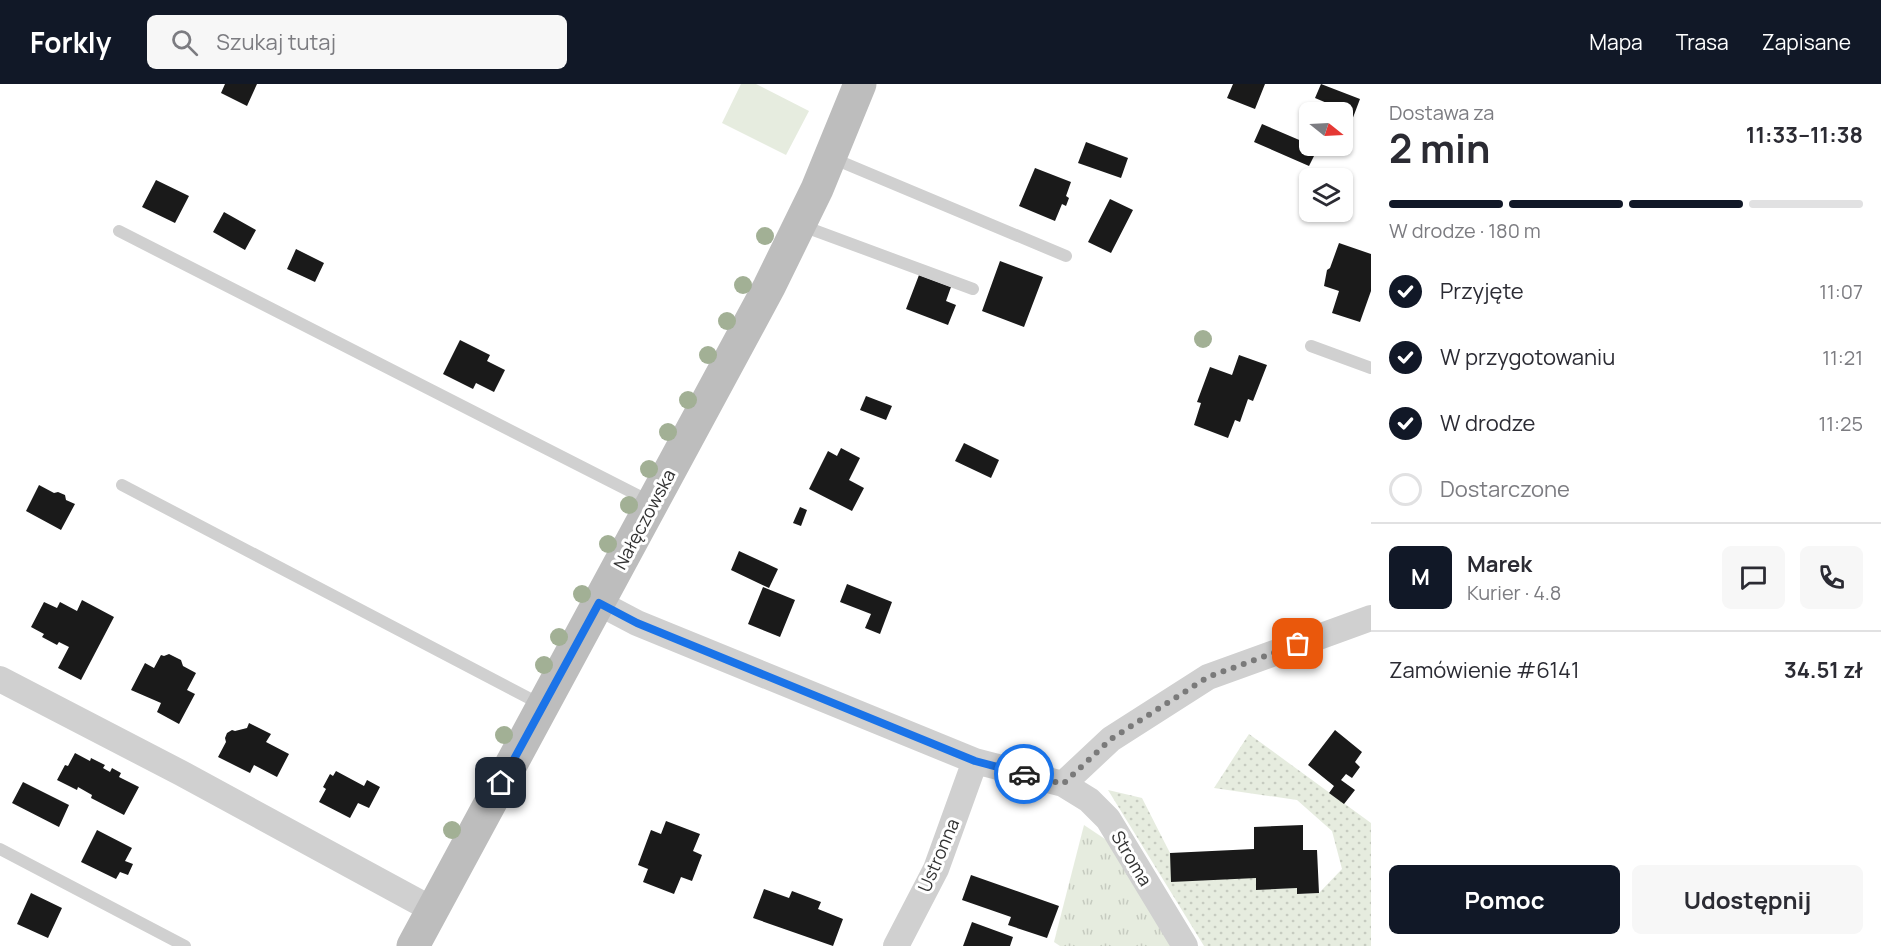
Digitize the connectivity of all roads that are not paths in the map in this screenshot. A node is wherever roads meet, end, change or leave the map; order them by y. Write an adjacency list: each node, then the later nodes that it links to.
1 (860, 84): 2 (main road, Nałęczowska)
2 (830, 157): 3 (main road, Nałęczowska); 5 (lane)
3 (800, 225): 6 (lane); 10 (main road, Nałęczowska)
4 (119, 231): 10 (lane)
5 (1066, 256)
6 (973, 289)
7 (1311, 346): 8 (lane)
8 (1371, 368)
9 (122, 485): 14 (lane)
10 (652, 502): 11 (main road, Nałęczowska)
11 (599, 603): 14 (main road, Nałęczowska); 15 (street, Stroma)
12 (1371, 618): 16 (street)
13 (0, 680): 18 (street)
14 (543, 705): 18 (main road, Nałęczowska)
15 (975, 761): 16 (street, Stroma); 21 (street, Ustronna)
16 (1063, 784): 22 (street, Stroma)
17 (0, 849): 19 (lane)
18 (433, 910): 20 (main road, Nałęczowska)
19 (186, 946)
20 (413, 946)
21 (896, 946)
22 (1185, 946)

